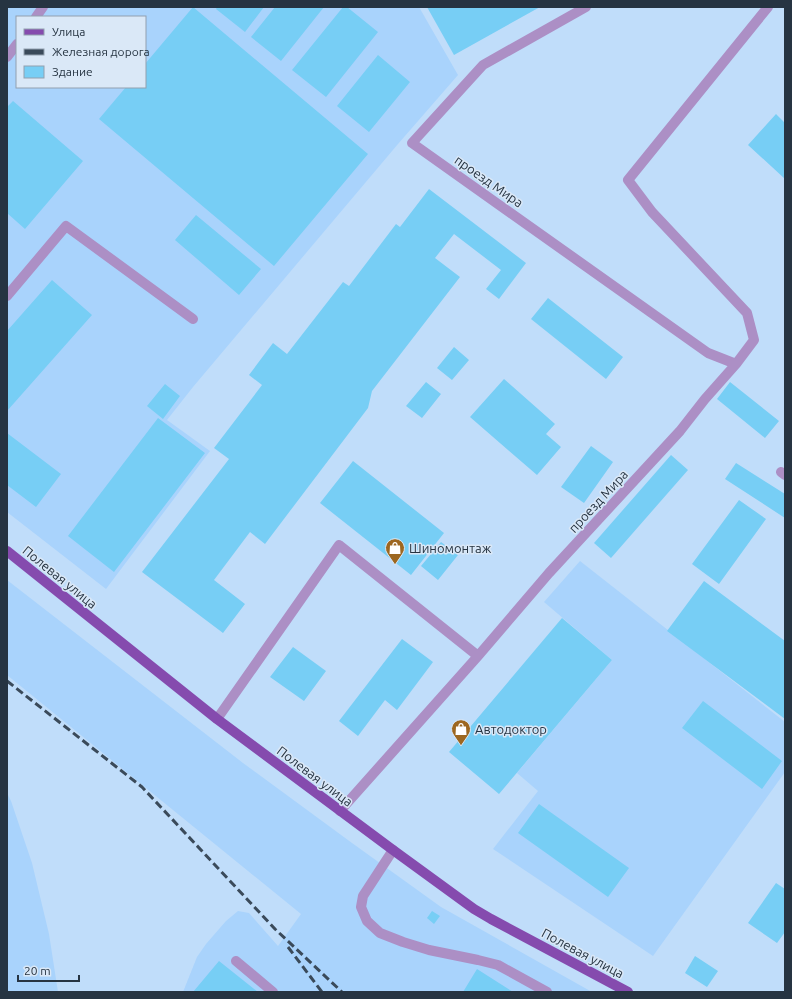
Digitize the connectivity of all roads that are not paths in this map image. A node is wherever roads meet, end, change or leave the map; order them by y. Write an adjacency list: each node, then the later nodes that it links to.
1 (43, 7): 4 (street)
2 (586, 7): 9 (street, проезд Мира)
3 (768, 7): 9 (street, проезд Мира)
4 (37, 16)
5 (13, 44): 6 (street)
6 (7, 57)
7 (7, 296): 8 (street)
8 (193, 319)
9 (736, 364): 11 (street, проезд Мира)
10 (7, 551): 12 (main road, Полевая улица)
11 (478, 656): 12 (street); 13 (street, проезд Мира)
12 (217, 719): 13 (main road, Полевая улица)
13 (340, 811): 14 (main road, Полевая улица)
14 (393, 850): 17 (street); 18 (main road, Полевая улица)
15 (236, 961): 16 (street)
16 (273, 992)
17 (546, 992)
18 (628, 992)

